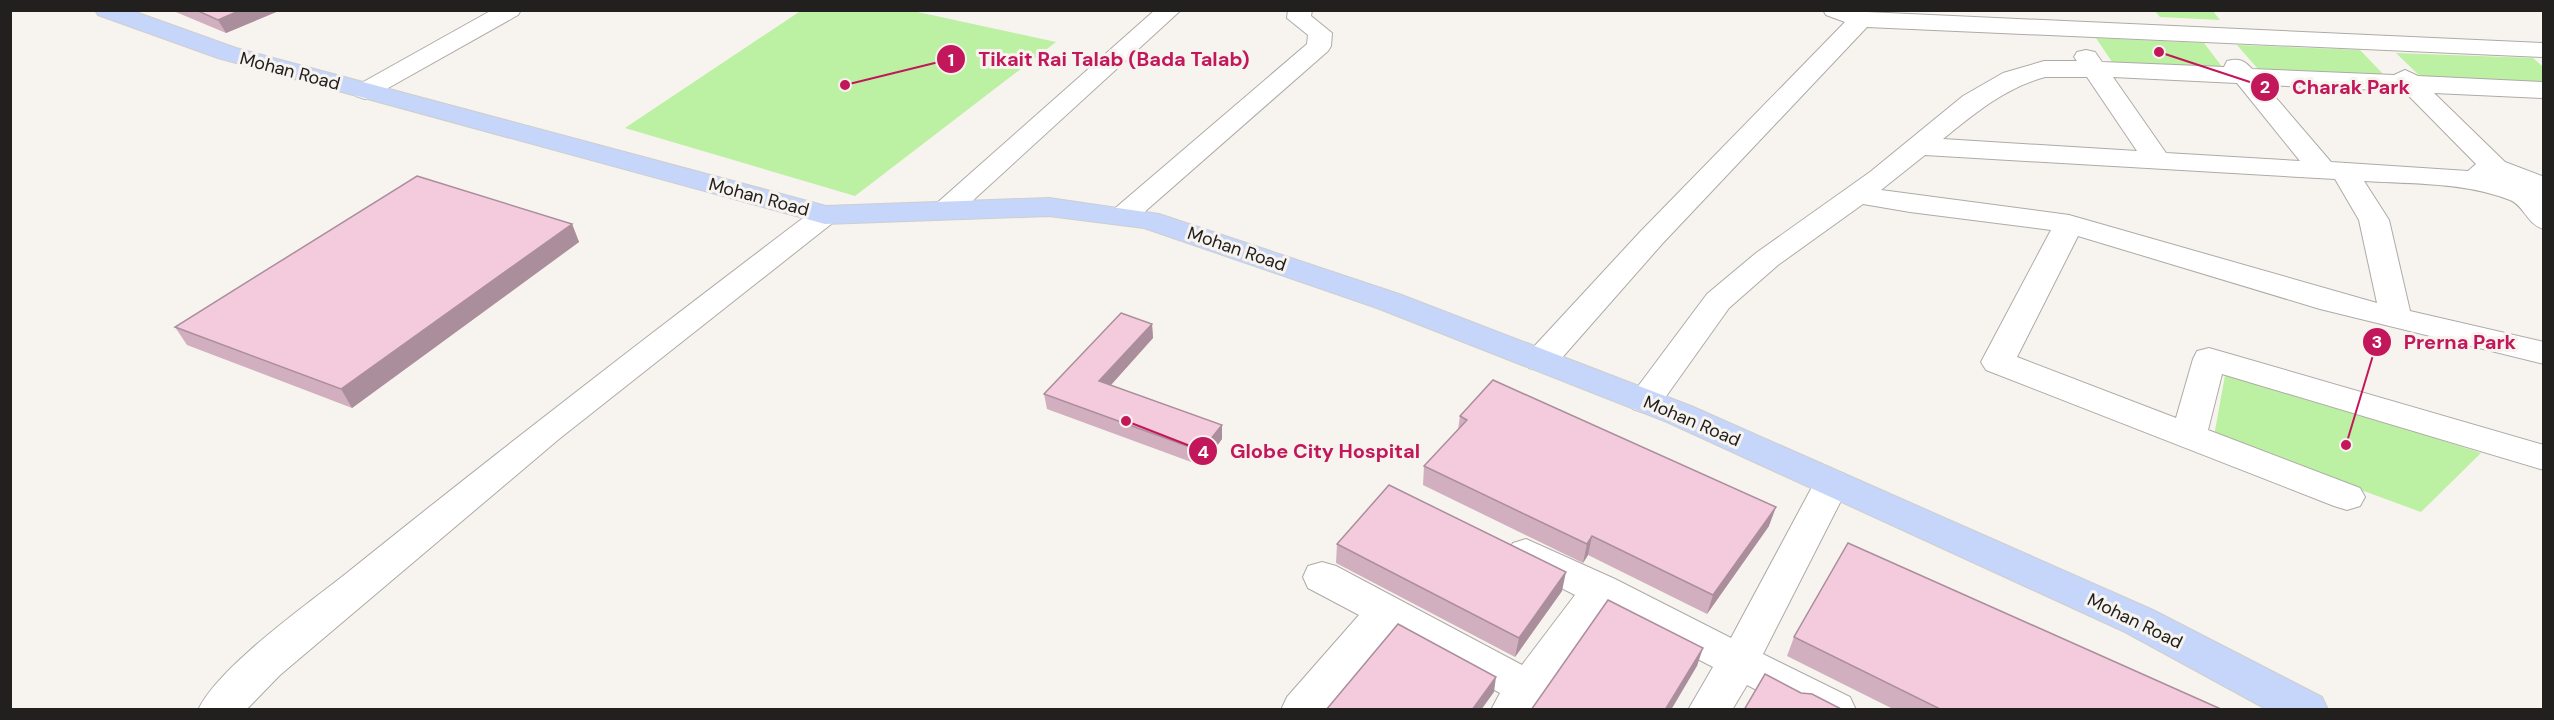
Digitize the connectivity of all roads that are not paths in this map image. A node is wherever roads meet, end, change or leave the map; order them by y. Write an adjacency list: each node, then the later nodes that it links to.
1 (106, 10): 21 (main road, Mohan Road)
2 (510, 10): 21 (street)
3 (1170, 10): 28 (street)
4 (1300, 10): 30 (street)
5 (1834, 10): 9 (street)
6 (2094, 10): 11 (street)
7 (2222, 10): 13 (street)
8 (2264, 17): 14 (street)
9 (1861, 20): 10 (street); 35 (street)
10 (2066, 29): 11 (street); 17 (street)
11 (2109, 30): 12 (street)
12 (2210, 35): 13 (street); 18 (street)
13 (2243, 36): 14 (street)
14 (2282, 38): 15 (street)
15 (2370, 42): 16 (street); 19 (street)
16 (2544, 50)
17 (2094, 69): 18 (street); 22 (street); 23 (street)
18 (2245, 76): 19 (street); 24 (street)
19 (2412, 84): 20 (street); 25 (street)
20 (2544, 90)
21 (365, 91): 29 (main road, Mohan Road)
22 (1919, 146): 23 (street); 27 (street)
23 (2157, 160): 24 (street)
24 (2333, 171): 25 (street); 33 (street)
25 (2490, 174): 26 (street)
26 (2533, 186): 31 (street)
27 (1858, 194): 32 (street); 36 (street)
28 (947, 209): 29 (main road, Mohan Road); 30 (main road, Mohan Road)
29 (825, 215): 48 (street)
30 (1123, 216): 35 (main road, Mohan Road)
31 (2544, 220)
32 (2069, 224): 33 (street); 37 (street)
33 (2396, 318): 34 (street)
34 (2544, 353)
35 (1541, 360): 36 (main road, Mohan Road)
36 (1645, 401): 39 (main road, Mohan Road)
37 (2188, 436): 38 (street); 40 (street)
38 (2536, 448)
39 (1832, 483): 45 (street); 47 (main road, Mohan Road)
40 (2347, 498)
41 (1494, 538): 43 (street)
42 (1322, 577): 44 (street)
43 (1601, 590): 45 (street); 46 (street)
44 (1386, 611): 46 (street); 49 (street)
45 (1739, 661): 50 (street); 51 (street)
46 (1520, 699)
47 (2285, 704)
48 (219, 710)
49 (1302, 710)
50 (1709, 710)
51 (1835, 710)

